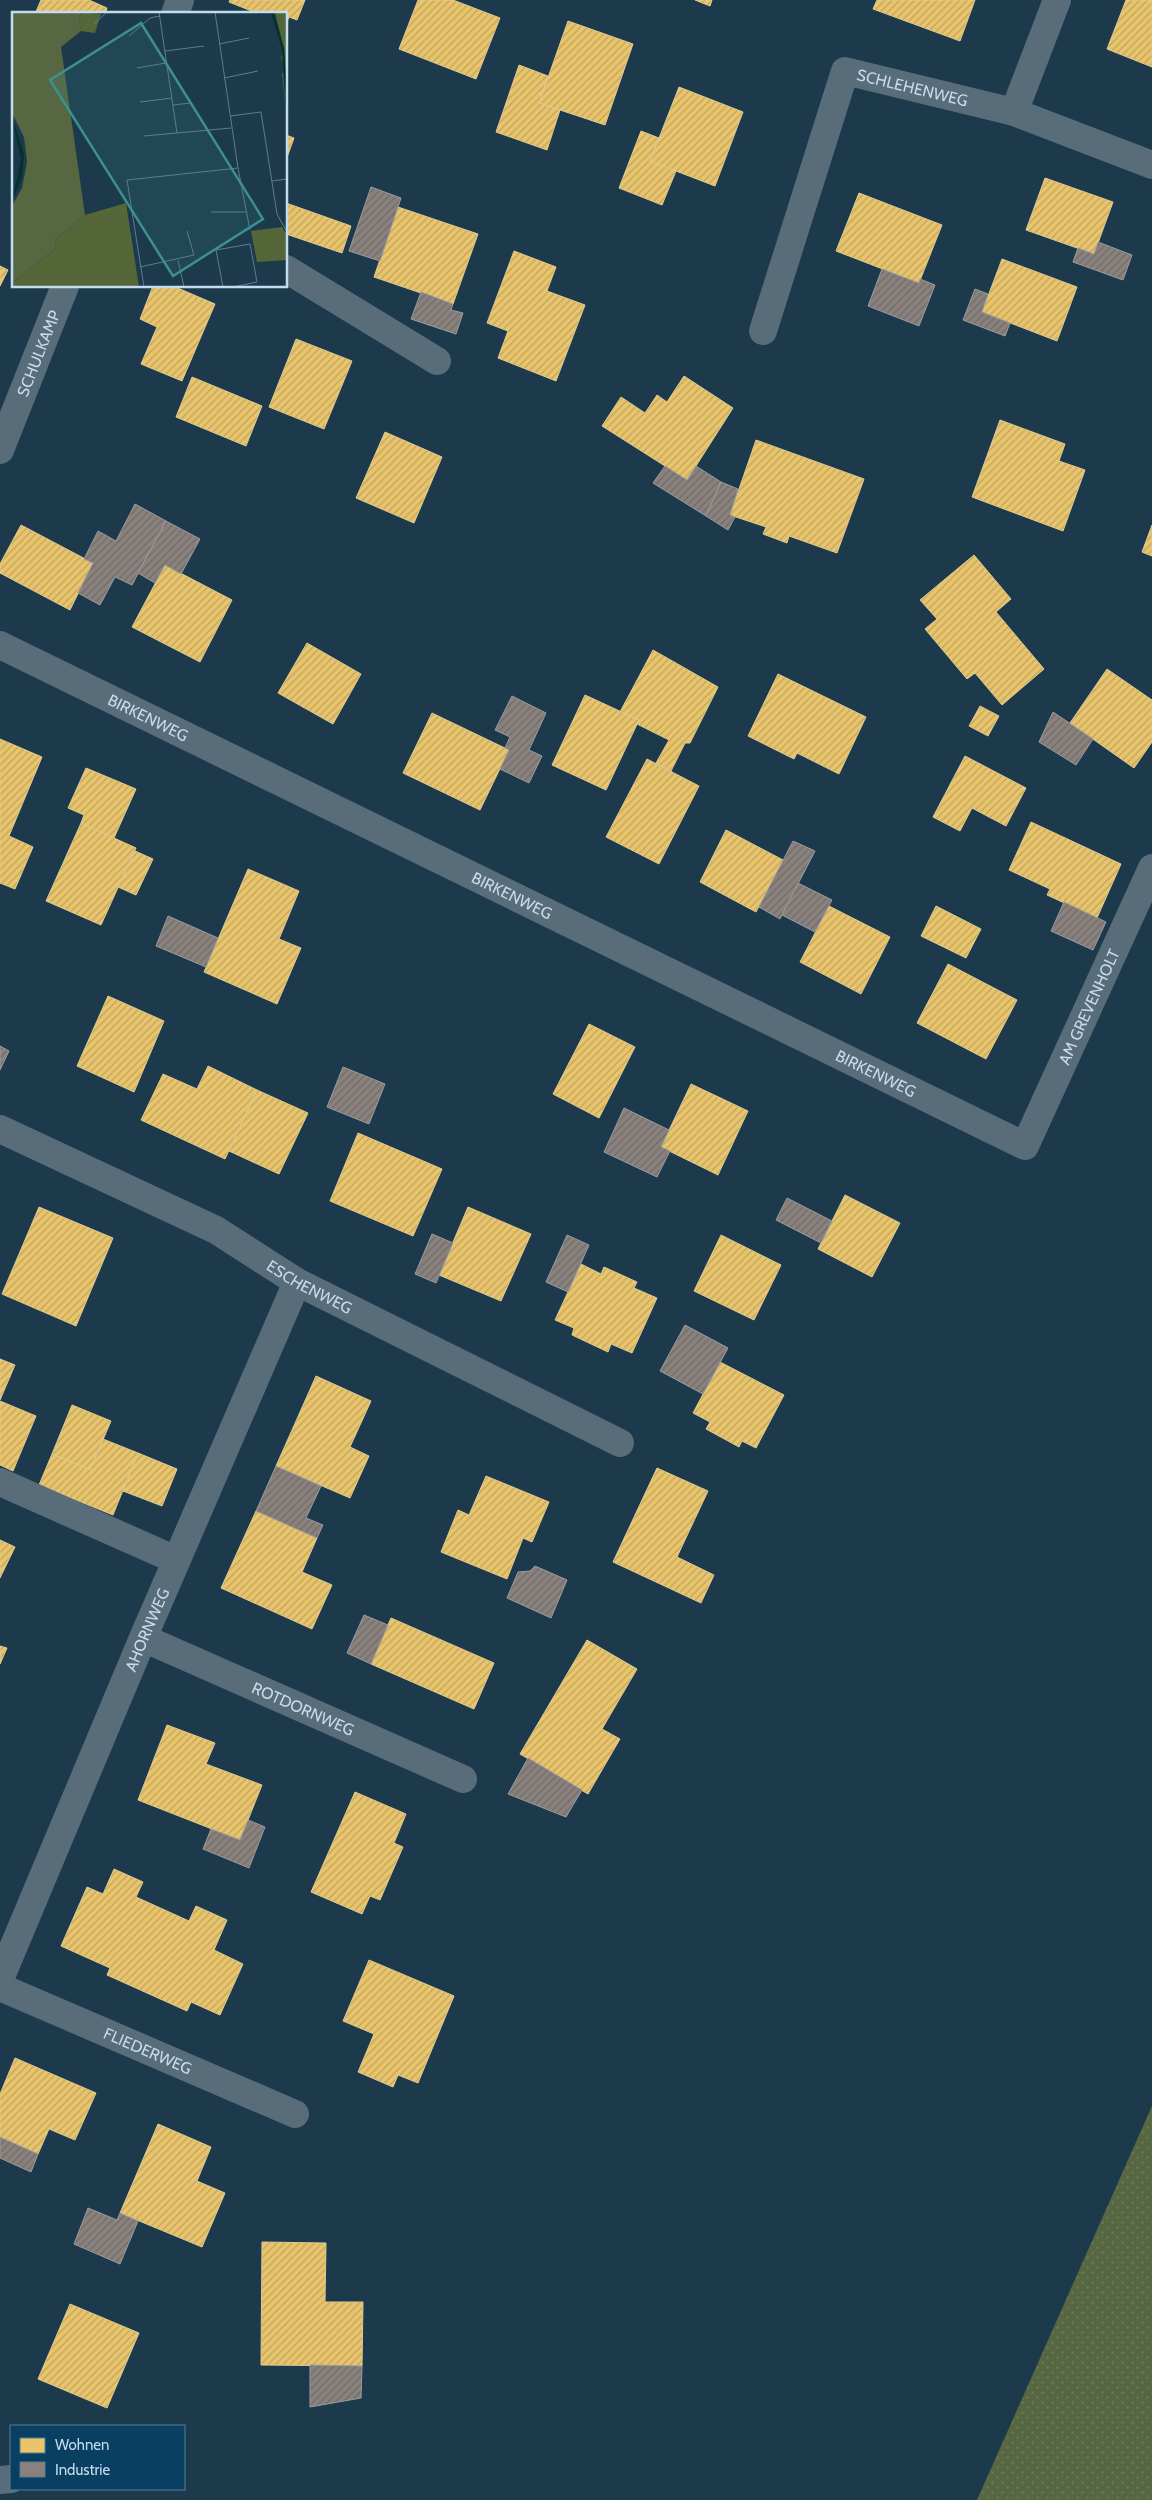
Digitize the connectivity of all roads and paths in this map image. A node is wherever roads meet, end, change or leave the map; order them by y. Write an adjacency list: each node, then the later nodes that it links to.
1 (180, 0): 3 (street)
2 (1057, 0): 4 (street)
3 (176, 12)
4 (1014, 112): 5 (street, SCHLEHENWEG); 8 (street, SCHLEHENWEG)
5 (1152, 166)
6 (288, 270): 9 (street)
7 (65, 288): 10 (street, SCHULKAMP)
8 (763, 331)
9 (436, 361)
10 (0, 450)
11 (0, 645): 14 (street, BIRKENWEG)
12 (1152, 868): 14 (street, AM GREVENHOLT)
13 (0, 1130): 15 (street, ESCHENWEG)
14 (1025, 1146)
15 (297, 1282): 16 (street, ESCHENWEG); 18 (street, AHORNWEG)
16 (620, 1443)
17 (0, 1482): 18 (street)
18 (176, 1560): 19 (street, AHORNWEG)
19 (143, 1638): 20 (street, ROTDORNWEG); 21 (street, AHORNWEG)
20 (463, 1779)
21 (0, 1979)
22 (0, 1987): 23 (street, FLIEDERWEG)
23 (296, 2114)

